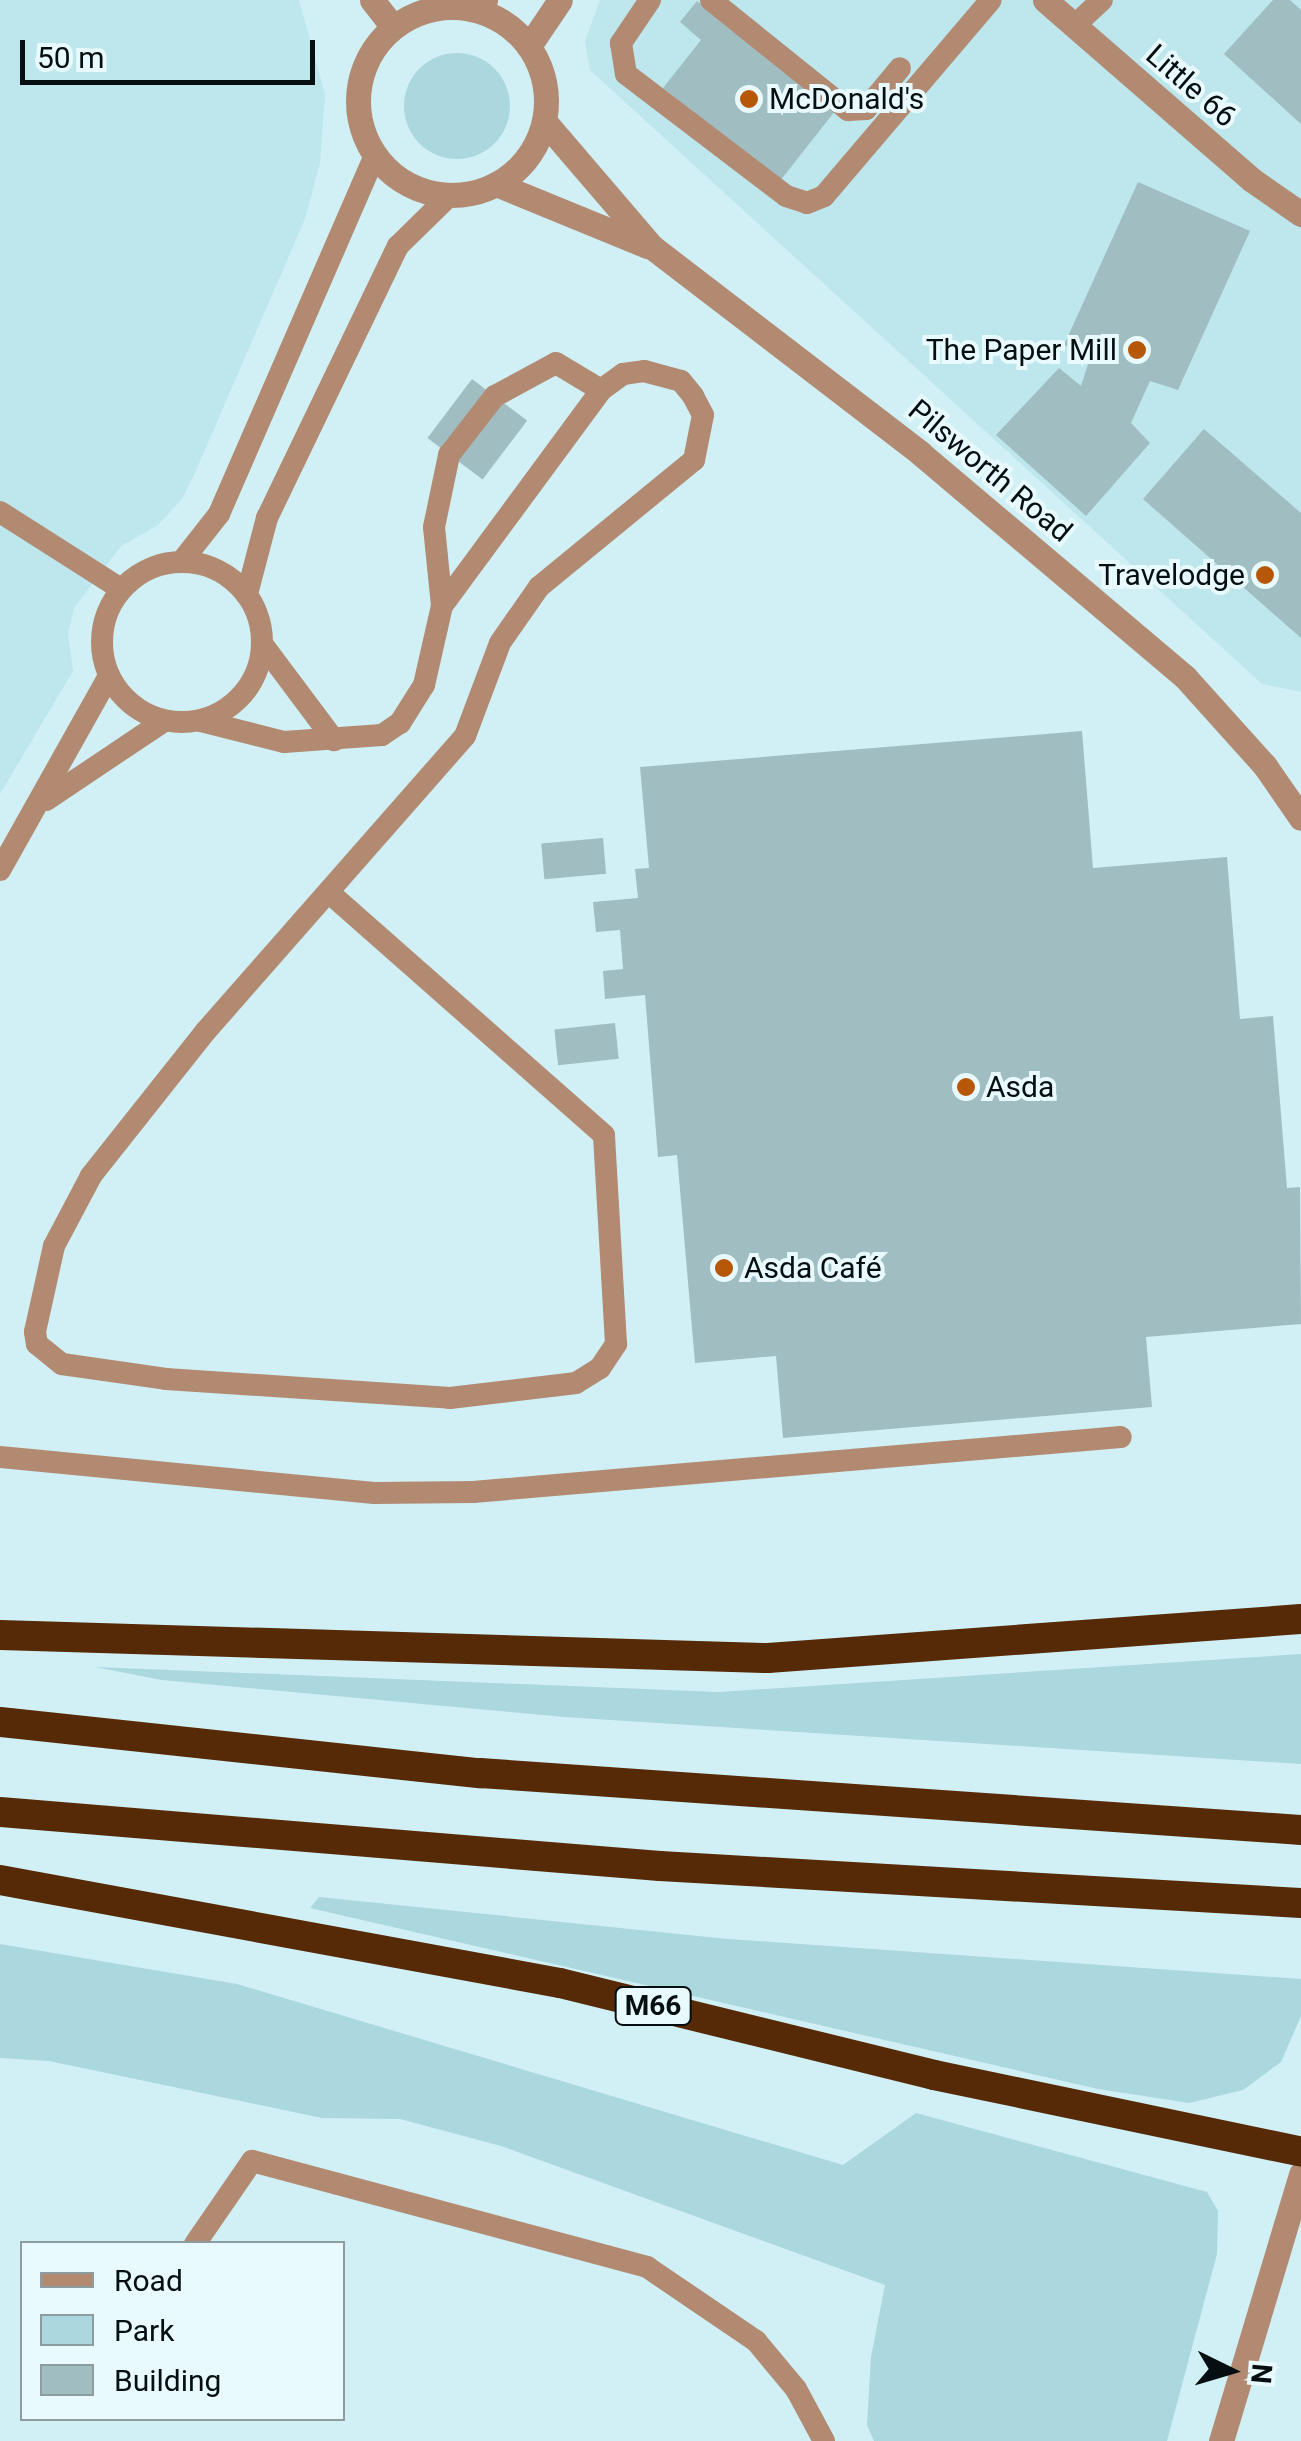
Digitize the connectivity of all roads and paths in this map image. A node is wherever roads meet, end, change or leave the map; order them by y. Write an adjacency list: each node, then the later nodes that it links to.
1 (372, 0): 10 (street)
2 (560, 0): 11 (street)
3 (650, 0): 5 (lane)
4 (712, 0): 12 (lane)
5 (991, 0)
6 (1045, 0): 9 (street, Little 66)
7 (1102, 0): 9 (lane)
8 (478, 4): 10 (street); 11 (street)
9 (1074, 26): 17 (street, Little 66)
10 (393, 27): 14 (street)
11 (529, 46): 13 (street)
12 (900, 68)
13 (544, 121): 15 (street); 18 (street, Pilsworth Road)
14 (376, 156): 16 (street); 21 (lane)
15 (496, 184): 16 (street); 18 (street, Pilsworth Road)
16 (450, 195): 23 (lane)
17 (1301, 214)
18 (652, 248): 31 (street, Pilsworth Road)
19 (602, 390): 24 (lane); 24 (lane); 33 (lane)
20 (0, 512): 22 (lane)
21 (182, 562): 22 (lane); 23 (lane)
22 (121, 590): 26 (lane)
23 (247, 594): 25 (lane)
24 (442, 606): 29 (lane)
25 (263, 645): 28 (lane); 29 (lane)
26 (109, 676): 27 (lane); 30 (lane)
27 (164, 721): 28 (lane); 30 (lane)
28 (201, 721): 29 (lane)
29 (334, 740)
30 (42, 802): 32 (lane)
31 (1301, 818)
32 (0, 870)
33 (331, 894): 33 (lane)
34 (1121, 1437): 35 (lane)
35 (0, 1458)
36 (1301, 1619): 37 (highway)
37 (0, 1635)
38 (0, 1722): 40 (highway)
39 (0, 1812): 42 (highway)
40 (1301, 1830)
41 (0, 1880): 43 (highway, M66)
42 (1301, 1903)
43 (1301, 2152)
44 (1301, 2174): 47 (street)
45 (198, 2241): 46 (lane)
46 (824, 2441)
47 (1221, 2441)

